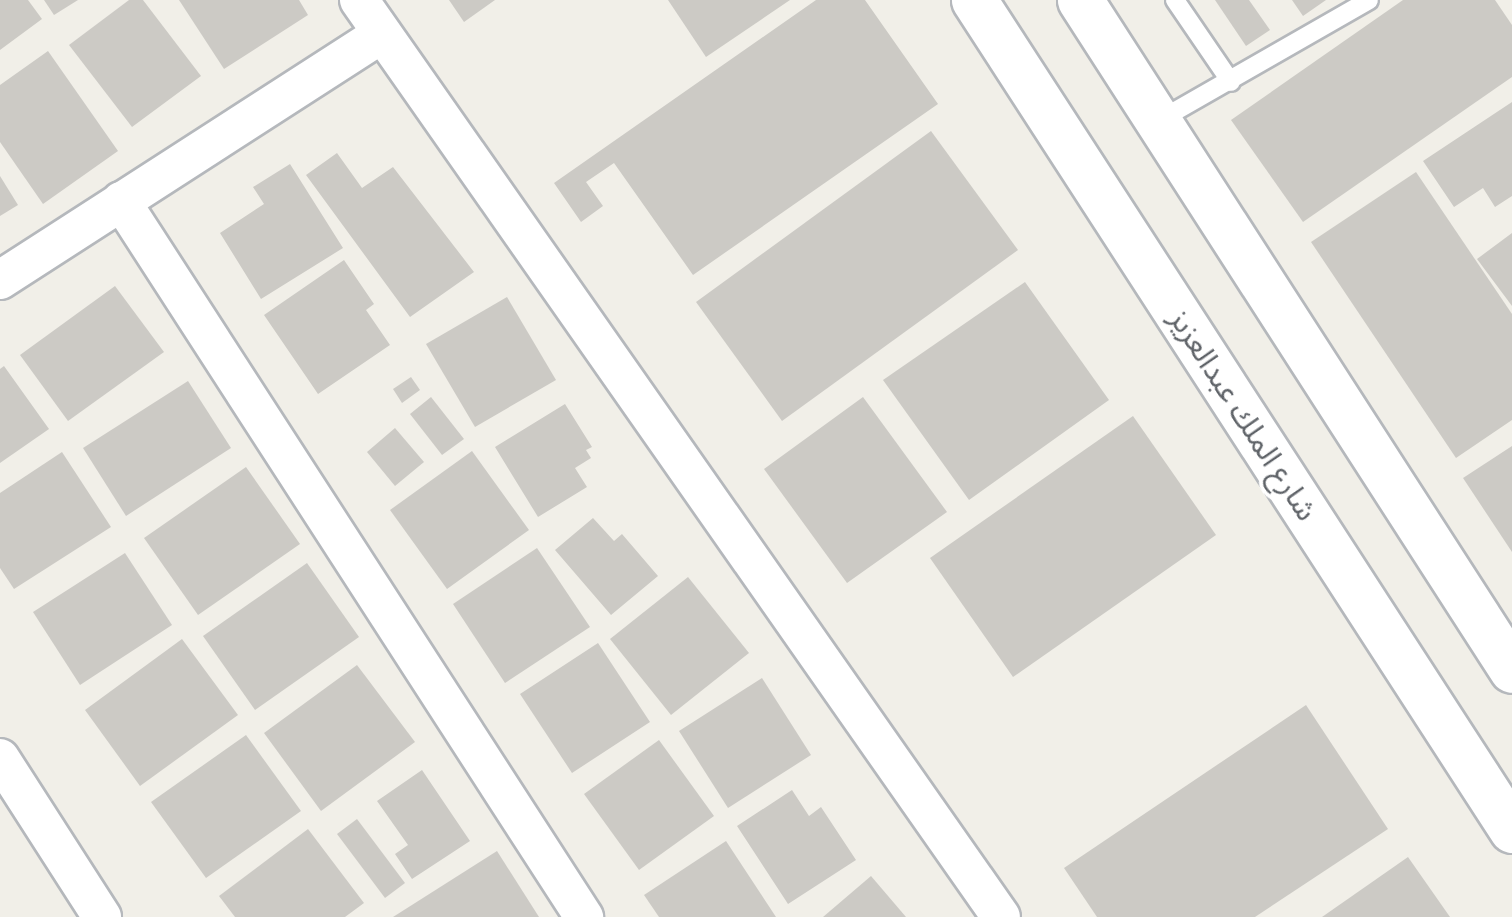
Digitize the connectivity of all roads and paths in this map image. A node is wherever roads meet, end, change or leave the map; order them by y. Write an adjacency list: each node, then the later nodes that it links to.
1 (359, 0): 6 (street)
2 (974, 0): 13 (street, شارع الملك عبدالعزيز)
3 (1080, 0): 8 (street)
4 (1175, 0): 7 (lane)
5 (1369, 0): 7 (lane)
6 (381, 34): 9 (street); 16 (street)
7 (1231, 82): 8 (lane)
8 (1158, 121): 11 (street)
9 (122, 202): 10 (street); 15 (street)
10 (0, 280)
11 (1512, 670)
12 (0, 758): 14 (street)
13 (1512, 830)
14 (102, 917)
15 (584, 917)
16 (1000, 917)

